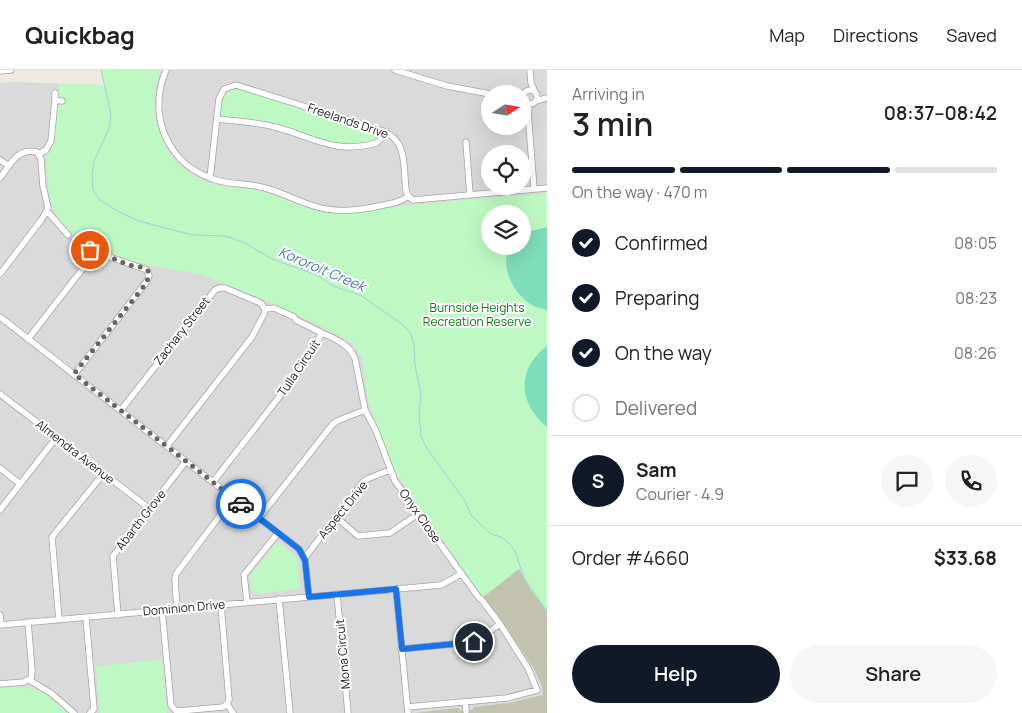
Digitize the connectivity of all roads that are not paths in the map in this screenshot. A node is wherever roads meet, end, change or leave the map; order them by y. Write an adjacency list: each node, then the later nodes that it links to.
1 (6, 70): 2 (street); 5 (street)
2 (11, 70)
3 (166, 70): 24 (street)
4 (395, 70): 9 (street)
5 (0, 71)
6 (530, 71): 7 (street); 10 (street)
7 (526, 85)
8 (531, 91): 10 (street)
9 (481, 92)
10 (535, 93): 11 (street); 13 (street)
11 (547, 97): 13 (street)
12 (62, 101): 20 (street)
13 (535, 102): 14 (street); 15 (street)
14 (531, 103)
15 (531, 118)
16 (217, 119): 17 (street); 17 (street, Freelands Drive); 24 (street, Freelands Drive)
17 (383, 131): 28 (street, Freelands Drive)
18 (530, 135): 26 (street)
19 (466, 142): 27 (street)
20 (39, 154): 22 (street); 29 (street)
21 (0, 160): 22 (street)
22 (9, 166): 23 (street)
23 (0, 178)
24 (210, 178): 28 (street)
25 (547, 188): 26 (street)
26 (534, 189): 27 (street)
27 (470, 195): 28 (street)
28 (408, 196)
29 (47, 211): 30 (street); 33 (street)
30 (68, 235)
31 (74, 242): 32 (street)
32 (94, 254): 37 (street); 38 (street)
33 (0, 274)
34 (265, 310): 36 (street); 40 (street, Zachary Street); 44 (street)
35 (0, 317): 37 (street)
36 (322, 333): 41 (street, Tulla Circuit); 49 (street, Tulla Circuit)
37 (28, 339): 38 (street)
38 (74, 374): 40 (street)
39 (0, 394): 43 (street, Almendra Avenue)
40 (121, 410): 44 (street)
41 (365, 410): 42 (street, Tulla Circuit); 56 (street)
42 (373, 427): 47 (street, Onyx Close)
43 (56, 438): 48 (street, Almendra Avenue); 50 (street)
44 (167, 446): 45 (street)
45 (186, 461): 49 (street); 53 (street, Abarth Grove)
46 (0, 468): 50 (street)
47 (390, 470): 54 (street, Onyx Close); 55 (street, Aspect Drive)
48 (103, 474): 53 (street, Almendra Avenue); 71 (street)
49 (213, 482): 51 (street)
50 (20, 484): 52 (street)
51 (233, 498): 56 (street); 66 (street)
52 (0, 510)
53 (150, 510): 69 (street, Abarth Grove)
54 (418, 514): 55 (street); 59 (street, Onyx Close)
55 (336, 517): 58 (street, Aspect Drive)
56 (259, 518): 57 (street)
57 (278, 533): 58 (street); 64 (street)
58 (305, 560): 62 (street)
59 (461, 574): 60 (street, Dominion Drive); 73 (street, Onyx Close)
60 (396, 589): 61 (street, Dominion Drive); 75 (street)
61 (337, 594): 62 (street, Dominion Drive); 86 (street, Mona Circuit)
62 (309, 597): 63 (street, Dominion Drive)
63 (279, 599): 64 (street, Dominion Drive); 85 (street)
64 (246, 602): 65 (street, Dominion Drive)
65 (220, 605): 66 (street, Dominion Drive); 79 (street)
66 (178, 609): 67 (street, Dominion Drive)
67 (162, 610): 69 (street, Dominion Drive); 79 (street)
68 (0, 615): 74 (street)
69 (118, 615): 70 (street, Dominion Drive)
70 (86, 618): 71 (street, Dominion Drive); 83 (street)
71 (59, 620): 72 (street, Dominion Drive)
72 (28, 622): 74 (street, Dominion Drive); 76 (street)
73 (500, 624): 75 (street); 78 (street, Onyx Close)
74 (0, 625)
75 (402, 649): 80 (street)
76 (29, 680): 77 (street); 82 (street)
77 (0, 684)
78 (466, 702): 80 (street); 81 (street)
79 (227, 704): 84 (street)
80 (407, 710)
81 (466, 711)
82 (74, 713)
83 (90, 713)
84 (234, 713)
85 (290, 713)
86 (348, 713)

